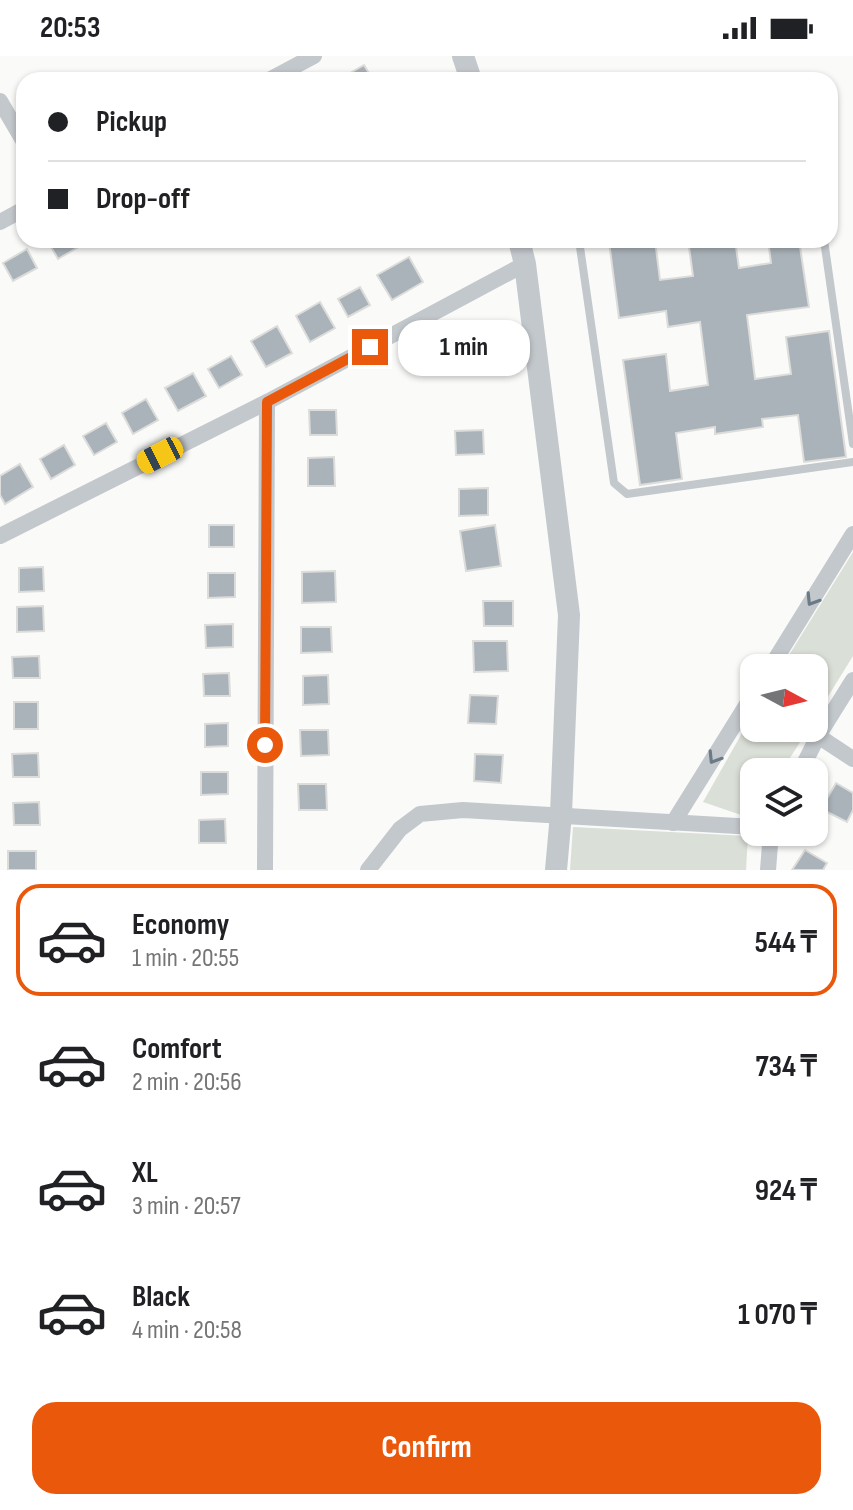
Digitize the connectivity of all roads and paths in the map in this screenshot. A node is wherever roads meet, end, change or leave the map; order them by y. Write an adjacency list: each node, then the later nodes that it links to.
1 (314, 56): 2 (street)
2 (284, 72)
3 (0, 101): 4 (street)
4 (16, 128)
5 (521, 248): 8 (street)
6 (580, 248): 11 (lane)
7 (825, 248): 10 (lane)
8 (525, 264): 9 (street); 20 (street)
9 (267, 402): 13 (street); 24 (street)
10 (853, 444)
11 (853, 461)
12 (853, 534): 14 (street, one-way to 14)
13 (0, 536)
14 (779, 654)
15 (853, 680): 17 (street)
16 (740, 715): 21 (street, one-way to 21)
17 (828, 720)
18 (827, 742): 19 (street)
19 (853, 759)
20 (561, 814): 21 (street); 25 (street); 26 (street)
21 (673, 823): 22 (street)
22 (740, 826)
23 (770, 846): 27 (street)
24 (265, 870)
25 (368, 870)
26 (556, 870)
27 (768, 870)

